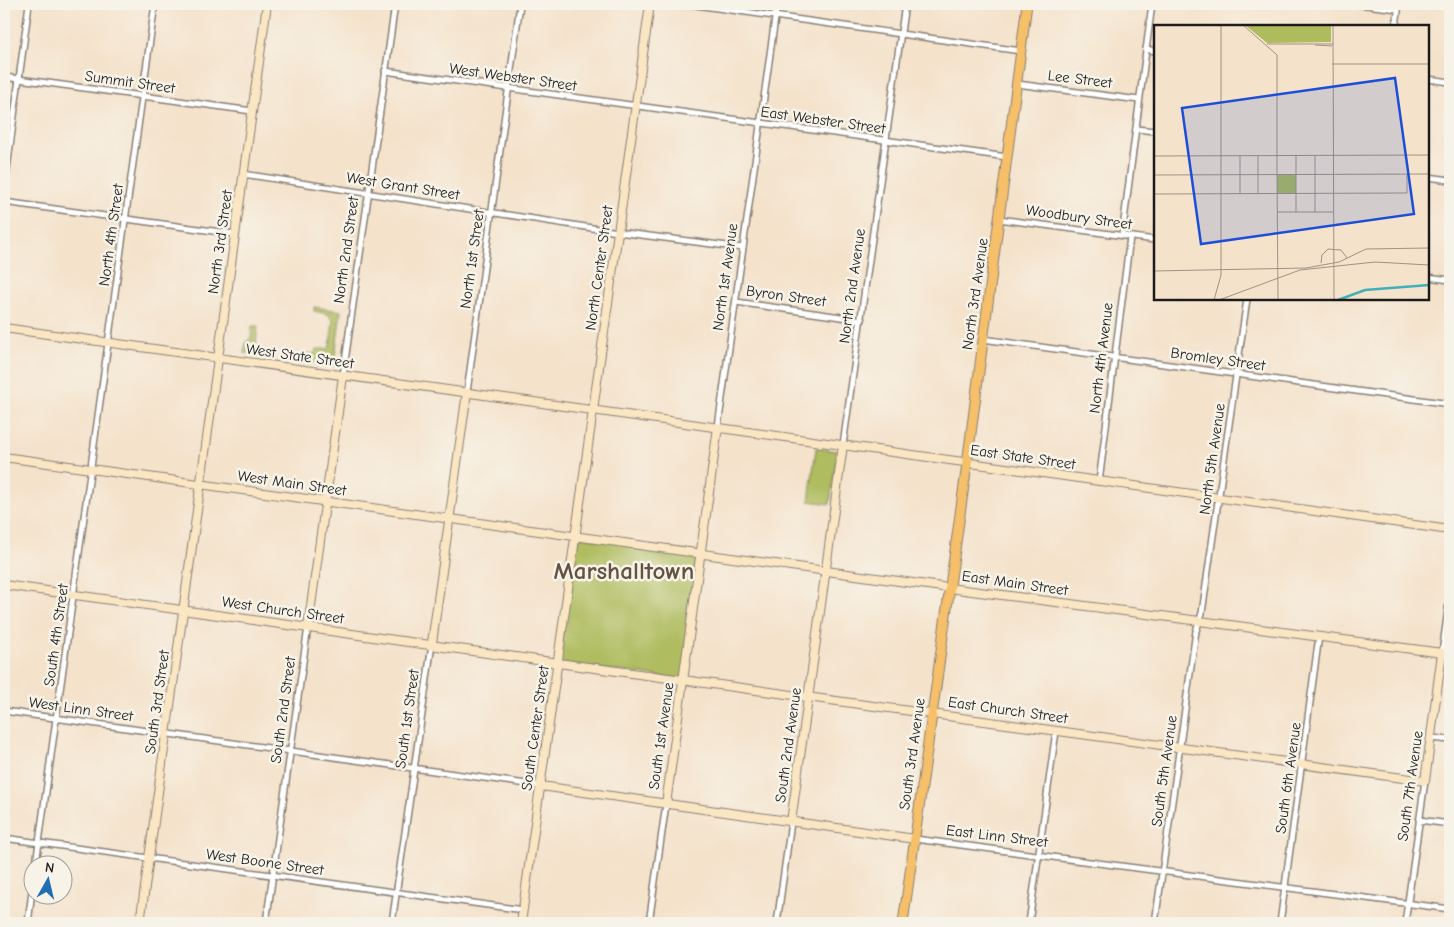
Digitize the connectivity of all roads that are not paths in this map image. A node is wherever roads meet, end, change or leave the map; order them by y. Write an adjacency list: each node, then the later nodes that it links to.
1 (29, 4): 22 (street)
2 (155, 4): 27 (street, North 4th Street)
3 (267, 4): 30 (street, North 3rd Street)
4 (395, 4): 20 (street, North 2nd Street)
5 (520, 4): 26 (street, North 1st Street)
6 (650, 4): 29 (street, North Center Street)
7 (689, 4): 14 (street)
8 (776, 4): 14 (street, North 1st Avenue)
9 (905, 4): 16 (street, North 2nd Avenue)
10 (1027, 4): 18 (main road, North 3rd Avenue)
11 (1152, 4): 17 (street)
12 (1358, 4): 13 (street)
13 (1399, 7): 15 (street)
14 (775, 16): 16 (street); 31 (street, North 1st Avenue)
15 (1396, 25)
16 (901, 35): 18 (street); 34 (street, North 2nd Avenue)
17 (1146, 49): 19 (street); 28 (street)
18 (1021, 50): 25 (main road, North 3rd Avenue)
19 (1154, 51)
20 (386, 71): 26 (street, West Webster Street); 40 (street, North 2nd Street)
21 (4, 77): 22 (street, Summit Street)
22 (20, 79): 27 (street, Summit Street); 39 (street)
23 (1429, 79): 24 (street)
24 (1450, 82)
25 (1017, 84): 28 (street, Lee Street); 35 (main road, North 3rd Avenue)
26 (508, 89): 29 (street, West Webster Street); 42 (street, North 1st Street)
27 (143, 97): 30 (street, Summit Street); 43 (street, North 4th Street)
28 (1139, 100): 32 (street)
29 (636, 107): 31 (street, East Webster Street); 45 (street, North Center Street)
30 (252, 110): 36 (street, North 3rd Street)
31 (761, 124): 34 (street, East Webster Street); 50 (street, North 1st Avenue)
32 (1136, 129): 33 (street); 47 (street)
33 (1154, 131)
34 (886, 141): 35 (street, East Webster Street); 55 (street, North 2nd Avenue)
35 (1007, 157): 44 (main road, North 3rd Avenue)
36 (243, 174): 40 (street, West Grant Street); 46 (street, North 3rd Street)
37 (1429, 177): 38 (street)
38 (1450, 180)
39 (4, 191)
40 (368, 193): 42 (street, West Grant Street); 62 (street, North 2nd Street)
41 (4, 202): 43 (street)
42 (492, 212): 45 (street, West Grant Street); 63 (street, North 1st Street)
43 (126, 219): 46 (street); 58 (street, North 4th Street)
44 (999, 219): 47 (street, Woodbury Street); 57 (main road, North 3rd Avenue)
45 (618, 232): 50 (street, West Grant Street); 65 (street, North Center Street)
46 (235, 234): 59 (street, North 3rd Street)
47 (1122, 236): 48 (street, Woodbury Street)
48 (1130, 237): 49 (street, Woodbury Street); 60 (street, North 4th Avenue)
49 (1154, 240)
50 (743, 248): 54 (street, North 1st Avenue)
51 (1429, 277): 52 (street)
52 (1450, 280)
53 (1247, 300): 61 (street, North 5th Avenue)
54 (736, 302): 55 (street, Byron Street); 66 (street, North 1st Avenue)
55 (862, 320): 67 (street, North 2nd Avenue)
56 (4, 328): 58 (street, West State Street)
57 (983, 339): 60 (street, Bromley Street); 69 (main road, North 3rd Avenue)
58 (109, 342): 59 (street, West State Street); 70 (street, North 4th Street)
59 (218, 358): 62 (street, West State Street); 72 (street, North 3rd Street)
60 (1114, 358): 61 (street, Bromley Street); 71 (street, North 4th Avenue)
61 (1236, 374): 64 (street, Bromley Street); 73 (street, North 5th Avenue)
62 (343, 376): 63 (street, West State Street); 74 (street, North 2nd Street)
63 (467, 392): 65 (street, West State Street); 75 (street, North 1st Street)
64 (1450, 404)
65 (593, 409): 66 (street, East State Street); 77 (street, North Center Street)
66 (718, 427): 67 (street, East State Street); 78 (street, North 1st Avenue)
67 (843, 445): 69 (street, East State Street); 79 (street, North 2nd Avenue)
68 (4, 457): 70 (street, West Main Street)
69 (967, 464): 71 (street, East State Street); 81 (main road, North 3rd Avenue)
70 (92, 469): 72 (street, West Main Street); 82 (street, South 4th Street)
71 (1099, 482): 73 (street, East State Street)
72 (201, 484): 74 (street, West Main Street); 84 (street, South 3rd Street)
73 (1219, 498): 76 (street, East State Street); 85 (street, North 5th Avenue)
74 (326, 501): 75 (street, West Main Street); 86 (street, South 2nd Street)
75 (449, 518): 77 (street, West Main Street); 88 (street, South 1st Street)
76 (1450, 530)
77 (576, 536): 78 (street, East Main Street); 90 (street, South Center Street)
78 (701, 553): 79 (street, East Main Street); 91 (street, South 1st Avenue)
79 (826, 571): 81 (street, East Main Street); 92 (street, South 2nd Avenue)
80 (4, 584): 82 (street, West Church Street)
81 (949, 588): 85 (street, East Main Street); 94 (main road, South 3rd Avenue)
82 (74, 595): 84 (street, West Church Street); 95 (street, South 4th Street)
83 (1450, 596): 89 (street)
84 (183, 610): 86 (street, West Church Street); 97 (street, South 3rd Street)
85 (1199, 622): 87 (street, East Main Street); 100 (street, South 5th Avenue)
86 (308, 627): 88 (street, West Church Street); 101 (street, South 2nd Street)
87 (1320, 636): 89 (street, East Main Street); 102 (street, South 6th Avenue)
88 (432, 644): 90 (street, West Church Street); 103 (street, South 1st Street)
89 (1446, 653): 98 (street, South 7th Avenue)
90 (558, 663): 91 (street, East Church Street); 105 (street, South Center Street)
91 (683, 680): 92 (street, East Church Street); 106 (street, South 1st Avenue)
92 (808, 697): 94 (street, East Church Street); 108 (street, South 2nd Avenue)
93 (4, 711): 95 (street, West Linn Street)
94 (932, 714): 96 (street, East Church Street); 111 (main road, South 3rd Avenue)
95 (57, 718): 97 (street, West Linn Street); 112 (street, South 4th Street)
96 (1056, 731): 100 (street, East Church Street); 114 (street)
97 (166, 733): 101 (street, West Linn Street); 115 (street, South 3rd Street)
98 (1431, 738): 99 (street); 104 (street, South 7th Avenue)
99 (1450, 740)
100 (1180, 747): 102 (street, East Church Street); 116 (street, South 5th Avenue)
101 (291, 751): 103 (street, West Linn Street); 117 (street, South 2nd Street)
102 (1302, 764): 104 (street, East Church Street); 118 (street, South 6th Avenue)
103 (414, 768): 105 (street, West Linn Street); 119 (street, South 1st Street)
104 (1425, 781): 107 (street, South 7th Avenue)
105 (541, 786): 106 (street, East Linn Street); 123 (street, South Center Street)
106 (666, 804): 108 (street, East Linn Street); 129 (street, South 1st Avenue)
107 (1419, 820): 109 (street); 120 (street, South 7th Avenue)
108 (791, 822): 111 (street, East Linn Street); 130 (street, South 2nd Avenue)
109 (1450, 824)
110 (4, 838): 112 (street, West Boone Street)
111 (914, 839): 114 (street, East Linn Street); 131 (main road, South 3rd Avenue)
112 (39, 843): 113 (street, South 4th Street); 115 (street, West Boone Street)
113 (37, 854)
114 (1039, 855): 116 (street, East Linn Street); 132 (street)
115 (149, 859): 117 (street, West Boone Street); 125 (street, South 3rd Street)
116 (1162, 871): 118 (street, East Linn Street); 133 (street, South 5th Avenue)
117 (273, 876): 119 (street, West Boone Street); 126 (street, South 2nd Street)
118 (1286, 887): 120 (street, East Linn Street); 134 (street, South 6th Avenue)
119 (397, 893): 123 (street, West Boone Street); 127 (street, South 1st Street)
120 (1408, 903): 122 (street, East Linn Street); 135 (street, South 7th Avenue)
121 (30, 904): 124 (street)
122 (1450, 909)
123 (523, 910): 128 (street, South Center Street)
124 (28, 923)
125 (140, 923)
126 (266, 923)
127 (392, 923)
128 (522, 923)
129 (649, 923)
130 (777, 923)
131 (903, 923)
132 (1029, 923)
133 (1155, 923)
134 (1280, 923)
135 (1405, 923)

